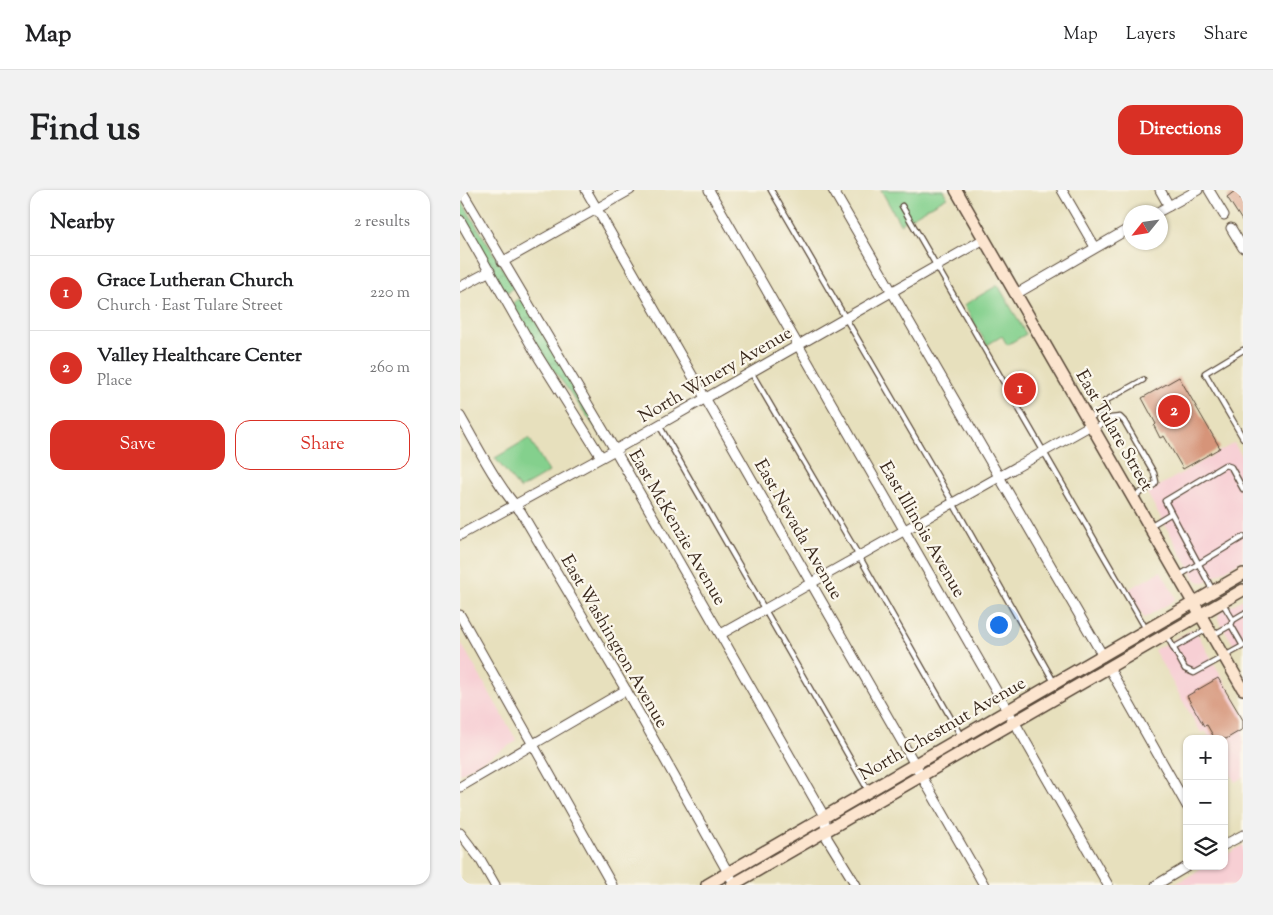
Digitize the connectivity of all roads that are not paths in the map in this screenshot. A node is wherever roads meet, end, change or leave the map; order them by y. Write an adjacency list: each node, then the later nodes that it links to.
1 (461, 190): 22 (street, East McKenzie Avenue)
2 (586, 190): 14 (street, East Nevada Avenue)
3 (630, 190): 14 (street)
4 (709, 190): 31 (street, East Illinois Avenue)
5 (771, 190): 30 (lane)
6 (833, 190): 27 (street)
7 (956, 190): 19 (main road, East Tulare Street)
8 (1062, 190): 20 (street)
9 (1160, 190): 13 (street)
10 (1198, 190): 13 (street)
11 (1209, 190): 15 (street)
12 (902, 206): 23 (lane)
13 (1169, 206)
14 (596, 209): 22 (street); 35 (street, East Nevada Avenue)
15 (1224, 215)
16 (460, 220): 24 (street, East McKenzie Avenue)
17 (1231, 228): 21 (street)
18 (1123, 232): 20 (street)
19 (984, 239): 23 (street, North Winery Avenue); 28 (main road, East Tulare Street)
20 (1095, 247): 28 (street)
21 (1243, 248)
22 (502, 262): 26 (street, East McKenzie Avenue)
23 (937, 266): 27 (street, North Winery Avenue); 41 (lane)
24 (490, 271): 25 (street); 29 (street, East McKenzie Avenue)
25 (460, 287)
26 (521, 290): 29 (street); 40 (street, East McKenzie Avenue)
27 (891, 292): 30 (street, North Winery Avenue); 43 (street)
28 (1016, 294): 37 (main road, East Tulare Street)
29 (505, 300): 42 (street, East McKenzie Avenue)
30 (845, 318): 31 (street, North Winery Avenue); 46 (lane)
31 (797, 345): 33 (street, North Winery Avenue); 50 (street, East Illinois Avenue)
32 (1243, 352): 39 (lane)
33 (751, 372): 35 (street, North Winery Avenue); 53 (lane)
34 (1143, 380): 37 (lane)
35 (704, 399): 38 (street, North Winery Avenue); 57 (street, East Nevada Avenue)
36 (460, 416): 47 (street, East Washington Avenue)
37 (1091, 424): 41 (street); 45 (main road, East Tulare Street); 45 (lane)
38 (659, 425): 40 (street, North Winery Avenue); 62 (lane)
39 (1243, 438)
40 (615, 450): 42 (street, North Winery Avenue); 69 (street, East McKenzie Avenue)
41 (1044, 452): 43 (street); 67 (lane)
42 (601, 457): 47 (street, North Winery Avenue)
43 (998, 477): 46 (street); 72 (street)
44 (1243, 489): 48 (lane)
45 (1133, 497): 49 (main road, East Tulare Street)
46 (953, 503): 50 (street); 75 (lane)
47 (515, 505): 51 (street, North Winery Avenue); 77 (street, East Washington Avenue)
48 (1170, 514): 49 (lane); 54 (lane)
49 (1150, 526): 56 (main road, East Tulare Street)
50 (905, 531): 53 (street); 79 (street, East Illinois Avenue)
51 (460, 535)
52 (1243, 537): 54 (lane)
53 (859, 556): 57 (street); 81 (lane)
54 (1198, 564): 56 (lane); 59 (lane)
55 (1243, 574): 59 (main road, North Chestnut Avenue)
56 (1179, 576): 61 (main road, East Tulare Street)
57 (812, 583): 62 (street); 83 (street, East Nevada Avenue)
58 (1243, 590): 60 (main road, North Chestnut Avenue)
59 (1214, 592): 61 (main road, North Chestnut Avenue)
60 (1222, 602): 63 (main road, North Chestnut Avenue); 66 (lane)
61 (1194, 603): 63 (main road, East Tulare Street); 67 (main road, North Chestnut Avenue)
62 (766, 609): 69 (street); 86 (lane)
63 (1201, 614): 68 (main road, East Tulare Street); 70 (main road, North Chestnut Avenue)
64 (1243, 614): 66 (lane)
65 (460, 615): 82 (street)
66 (1232, 622): 68 (lane); 73 (lane)
67 (1147, 631): 72 (main road, North Chestnut Avenue)
68 (1211, 632): 71 (lane); 73 (main road, East Tulare Street)
69 (721, 634): 88 (street, East McKenzie Avenue)
70 (1166, 634): 71 (lane); 74 (main road, North Chestnut Avenue)
71 (1174, 648): 73 (lane)
72 (1103, 656): 75 (main road, North Chestnut Avenue); 78 (main road)
73 (1224, 657): 76 (main road, East Tulare Street)
74 (1109, 668): 78 (main road, North Chestnut Avenue); 87 (street)
75 (1055, 683): 79 (main road, North Chestnut Avenue)
76 (1243, 689)
77 (626, 690): 82 (street); 94 (street, East Washington Avenue)
78 (1062, 695): 80 (main road, North Chestnut Avenue)
79 (1007, 711): 80 (street, East Illinois Avenue); 81 (main road, North Chestnut Avenue)
80 (1014, 722): 84 (main road, North Chestnut Avenue); 101 (street, East Illinois Avenue)
81 (962, 737): 83 (main road, North Chestnut Avenue)
82 (534, 744): 85 (street); 96 (street)
83 (914, 764): 84 (street, East Nevada Avenue); 86 (main road, North Chestnut Avenue)
84 (921, 776): 89 (main road, North Chestnut Avenue); 100 (street, East Nevada Avenue)
85 (460, 788)
86 (868, 791): 88 (main road, North Chestnut Avenue)
87 (1183, 799)
88 (824, 816): 89 (street, East McKenzie Avenue); 94 (main road, North Chestnut Avenue)
89 (826, 830): 98 (main road, North Chestnut Avenue); 99 (street, East McKenzie Avenue)
90 (460, 833): 95 (street)
91 (1243, 835): 92 (street)
92 (1228, 843)
93 (1183, 869): 102 (street)
94 (728, 872): 97 (main road, North Chestnut Avenue); 98 (street, East Washington Avenue)
95 (495, 885)
96 (612, 885)
97 (707, 885)
98 (734, 885)
99 (856, 885)
100 (984, 885)
101 (1108, 885)
102 (1156, 885)

